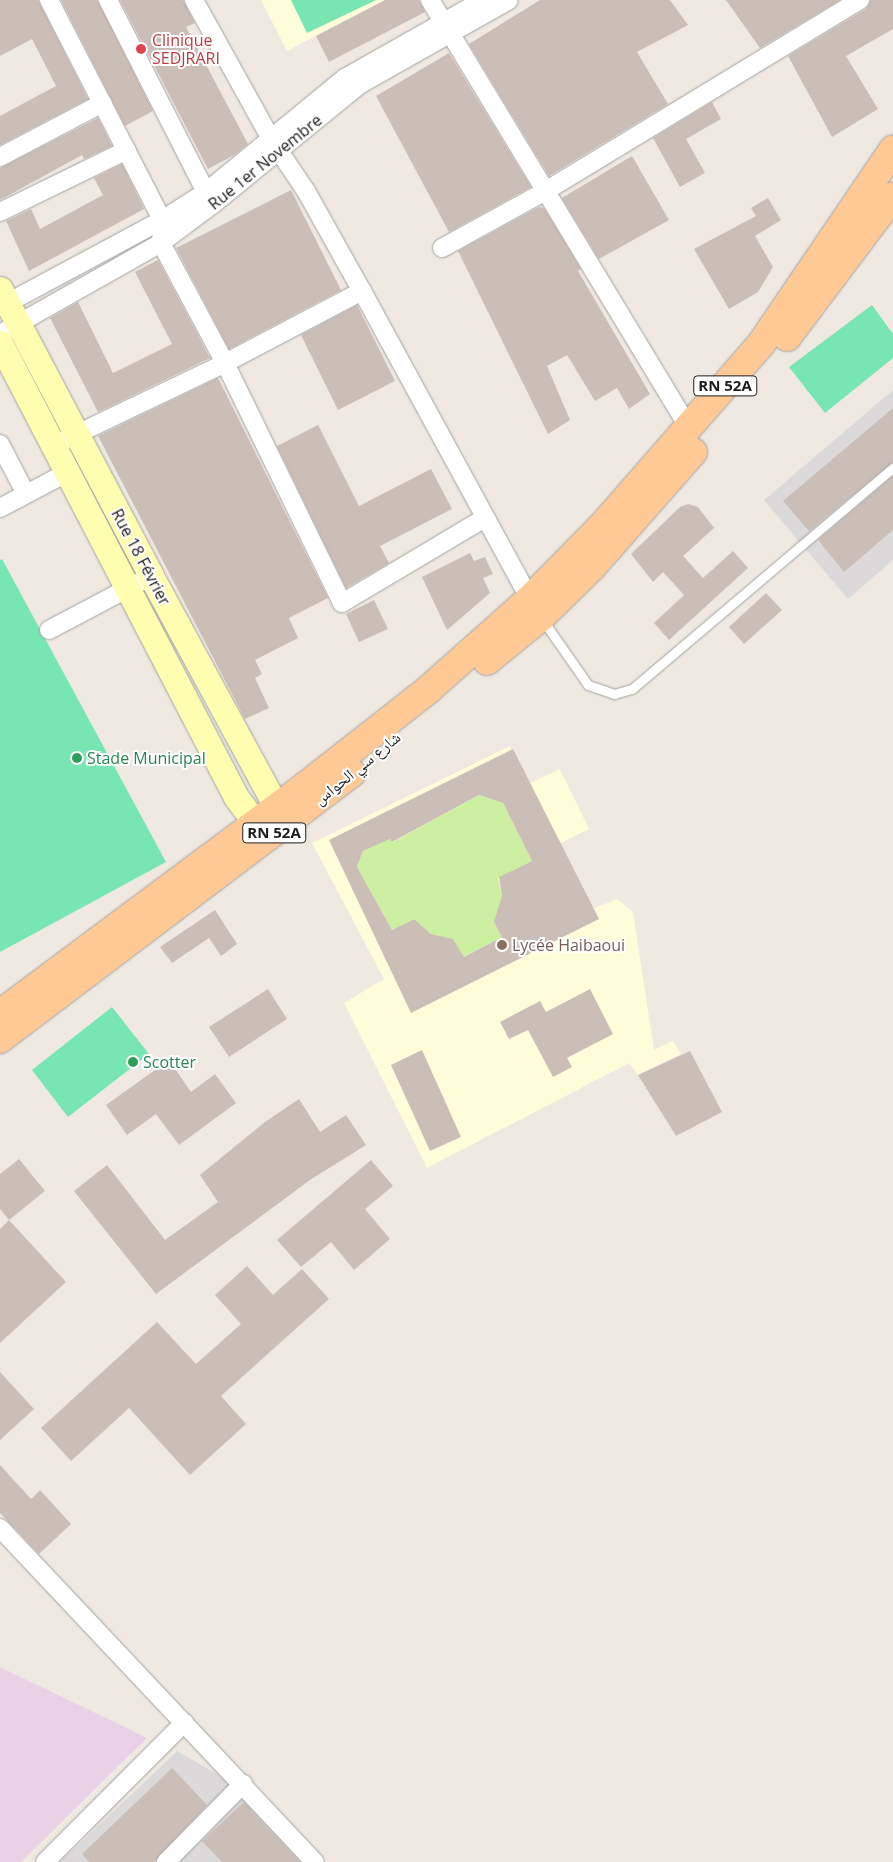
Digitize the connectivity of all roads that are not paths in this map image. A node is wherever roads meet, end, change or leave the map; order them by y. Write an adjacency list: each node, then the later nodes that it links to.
1 (49, 0): 9 (street)
2 (108, 0): 16 (street)
3 (194, 0): 10 (street)
4 (430, 0): 8 (street)
5 (482, 0): 8 (street, Rue 1er Novembre)
6 (509, 0): 8 (street, Rue 1er Novembre)
7 (860, 0): 14 (street)
8 (446, 28): 10 (street, Rue 1er Novembre); 14 (street)
9 (102, 103): 11 (street); 13 (street)
10 (276, 145): 16 (street, Rue 1er Novembre); 21 (street)
11 (127, 150): 17 (street); 18 (street)
12 (893, 150): 26 (main road, RN 52A)
13 (0, 157)
14 (544, 192): 20 (street); 26 (street)
15 (893, 196): 36 (main road, RN 52A)
16 (209, 198): 18 (street, Rue 1er Novembre); 19 (street, Rue 1er Novembre)
17 (0, 212)
18 (162, 220): 19 (street); 22 (street, Rue 1er Novembre)
19 (160, 243): 22 (street, Rue 1er Novembre); 25 (street)
20 (442, 248)
21 (362, 292): 25 (street); 33 (street)
22 (5, 311): 23 (street, Rue 18 Février)
23 (31, 347): 24 (street); 27 (street, Rue 18 Février)
24 (4, 357): 27 (street, Rue 18 Février)
25 (225, 363): 27 (street); 33 (street)
26 (689, 428): 36 (main road, RN 52A)
27 (65, 440): 30 (street, Rue 18 Février); 34 (street, Rue 18 Février)
28 (0, 444): 31 (street)
29 (893, 468): 36 (lane)
30 (68, 472): 31 (street); 35 (street, Rue 18 Février)
31 (26, 494): 32 (street)
32 (0, 508)
33 (483, 519): 36 (street)
34 (151, 576): 35 (street); 38 (street, Rue 18 Février)
35 (129, 588): 37 (street); 39 (street, Rue 18 Février)
36 (535, 608): 38 (main road, شارع سي الحواس / RN 52A)
37 (49, 630)
38 (283, 813): 39 (main road, شارع سي الحواس / RN 52A)
39 (261, 831): 40 (main road, شارع سي الحواس / RN 52A); 41 (main road, شارع سي الحواس / RN 52A)
40 (0, 1014)
41 (0, 1039)
42 (0, 1528): 43 (street)
43 (184, 1723): 44 (street); 45 (street)
44 (242, 1784): 46 (street); 47 (street)
45 (56, 1858)
46 (166, 1862)
47 (315, 1862)

